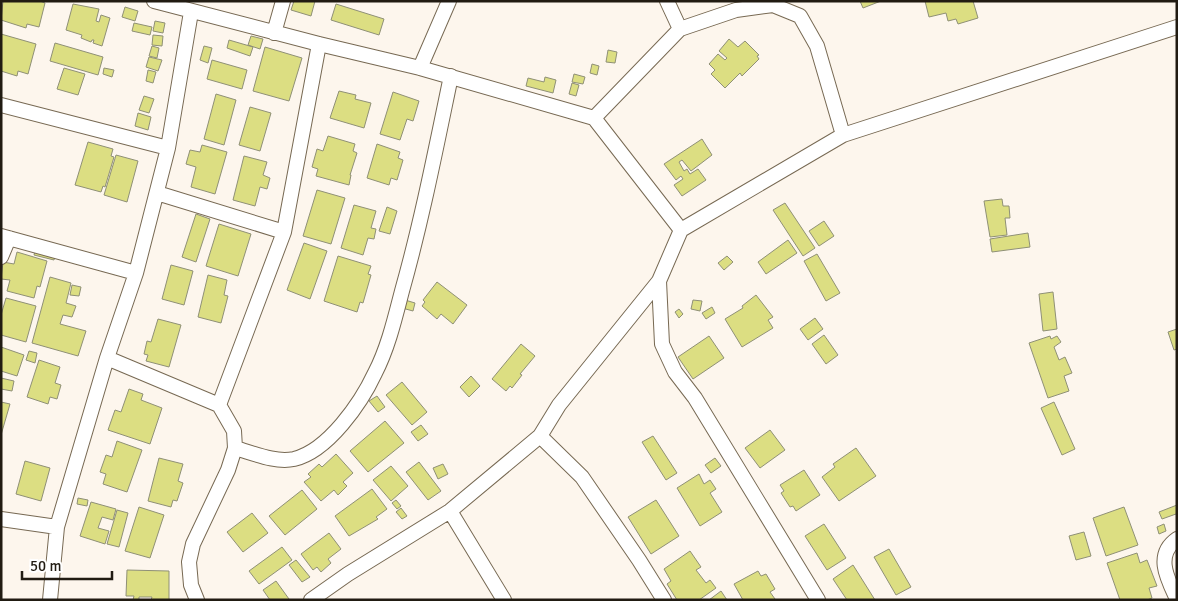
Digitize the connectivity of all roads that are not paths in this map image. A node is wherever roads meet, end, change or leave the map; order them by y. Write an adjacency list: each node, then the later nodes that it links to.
1 (154, 1): 5 (street)
2 (282, 1): 8 (street)
3 (449, 1): 10 (street)
4 (667, 1): 7 (street)
5 (192, 12): 8 (street); 15 (street)
6 (1177, 27): 14 (street)
7 (680, 28): 13 (street); 14 (street)
8 (274, 33): 9 (street)
9 (319, 44): 10 (street); 18 (street)
10 (420, 68): 11 (street)
11 (451, 76): 13 (street); 26 (street)
12 (1, 105): 15 (street)
13 (594, 118): 17 (street)
14 (843, 136): 17 (street)
15 (168, 148): 16 (street)
16 (157, 193): 18 (street); 21 (street)
17 (681, 230): 22 (street)
18 (284, 232): 24 (street)
19 (5, 237): 20 (street); 21 (street)
20 (1, 257)
21 (136, 273): 23 (street)
22 (659, 281): 25 (street); 37 (street)
23 (107, 358): 24 (street); 29 (street)
24 (219, 404): 26 (street)
25 (540, 436): 27 (street); 36 (street)
26 (235, 448): 33 (street)
27 (450, 511): 34 (street); 35 (street)
28 (1, 519): 29 (street)
29 (57, 527): 32 (street)
30 (1177, 539): 31 (street)
31 (1177, 599)
32 (50, 600)
33 (197, 600)
34 (311, 600)
35 (504, 600)
36 (664, 600)
37 (818, 600)

